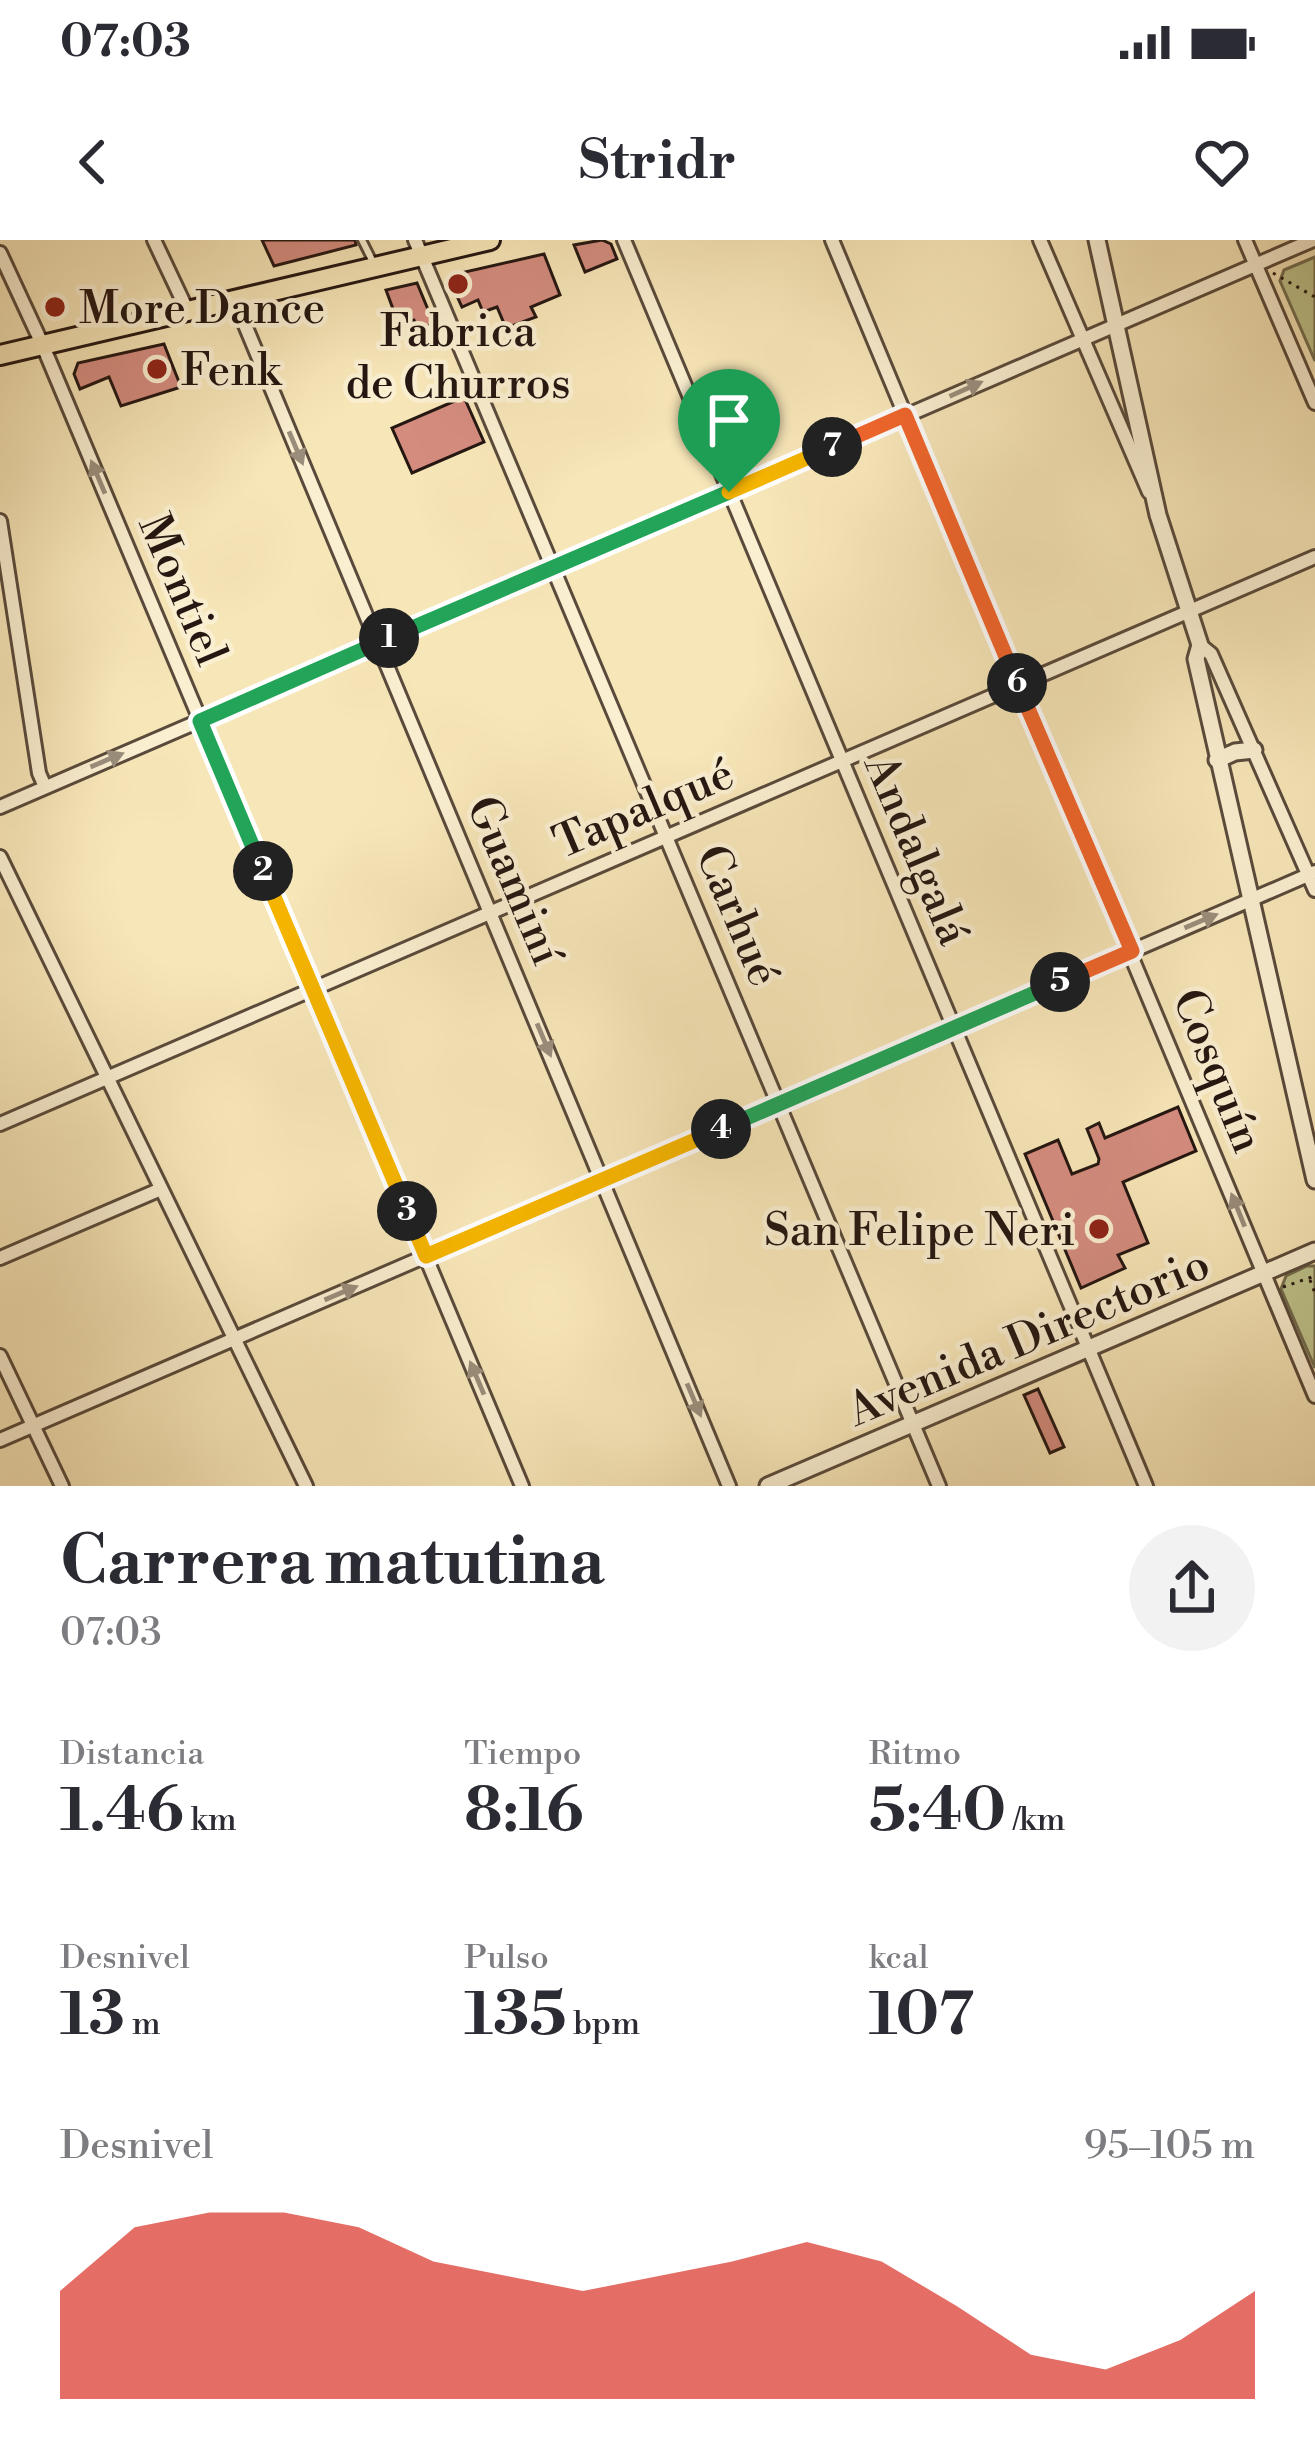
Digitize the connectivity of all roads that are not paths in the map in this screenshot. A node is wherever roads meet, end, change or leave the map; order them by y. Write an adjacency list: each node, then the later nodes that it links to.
1 (154, 240): 15 (street)
2 (362, 240): 13 (lane)
3 (490, 240): 10 (main road)
4 (624, 240): 22 (street, Andalgalá)
5 (832, 240): 21 (street, Cosquín)
6 (1040, 240): 17 (street)
7 (1097, 240): 16 (street)
8 (1244, 240): 12 (street)
9 (1313, 240): 12 (street)
10 (419, 248): 13 (main road); 26 (street, Carhué)
11 (0, 253): 18 (street, Montiel)
12 (1255, 265): 16 (street); 20 (street)
13 (376, 267): 14 (main road)
14 (235, 301): 15 (main road); 28 (street, Guaminí, one-way to 28)
15 (188, 312): 18 (main road)
16 (1115, 323): 17 (street); 23 (street)
17 (1082, 338): 21 (street, one-way to 17); 23 (street)
18 (43, 346): 19 (main road); 31 (street, Montiel, one-way to 18)
19 (0, 356)
20 (1315, 403)
21 (905, 415): 22 (street); 30 (street, Cosquín)
22 (729, 492): 26 (street); 34 (street, Andalgalá)
23 (1158, 515): 27 (street)
24 (0, 521): 35 (street)
25 (1315, 556): 27 (street, Tapalqué)
26 (554, 569): 28 (street); 37 (street, Carhué)
27 (1190, 611): 29 (street); 30 (street, Tapalqué)
28 (377, 643): 31 (street); 42 (street, Guaminí)
29 (1200, 645): 32 (street); 33 (street)
30 (1018, 684): 34 (street, Tapalqué); 43 (street, Cosquín)
31 (200, 721): 35 (street, one-way to 31); 44 (street, Montiel)
32 (1254, 750): 33 (street); 39 (street)
33 (1216, 760): 41 (street)
34 (842, 761): 37 (street, Tapalqué); 45 (street, Andalgalá)
35 (45, 787): 36 (street)
36 (0, 807)
37 (667, 836): 42 (street, Tapalqué); 47 (street, Carhué)
38 (0, 857): 46 (street)
39 (1312, 874): 40 (street); 41 (street)
40 (1315, 890)
41 (1248, 901): 43 (street, one-way to 41); 50 (street)
42 (490, 911): 44 (street, Tapalqué); 49 (street, Guaminí, one-way to 49)
43 (1132, 951): 45 (street); 55 (street, Cosquín, one-way to 43)
44 (314, 988): 46 (street, Tapalqué); 53 (street, Montiel)
45 (955, 1028): 47 (street); 57 (street, Andalgalá)
46 (108, 1077): 48 (street, Tapalqué); 51 (street)
47 (779, 1104): 49 (street); 60 (street, Carhué)
48 (0, 1124)
49 (602, 1180): 53 (street); 66 (street, Guaminí, one-way to 66)
50 (1315, 1180)
51 (161, 1189): 54 (street); 56 (street)
52 (1315, 1251): 55 (street, Avenida Directorio)
53 (426, 1256): 56 (street, one-way to 53); 65 (street, Montiel, one-way to 53)
54 (0, 1258)
55 (1264, 1274): 57 (street, Avenida Directorio); 59 (street, Cosquín)
56 (234, 1339): 61 (street); 64 (street)
57 (1089, 1349): 60 (street, Avenida Directorio); 69 (street, Andalgalá)
58 (0, 1356): 61 (street)
59 (1315, 1396)
60 (913, 1424): 67 (street, Avenida Directorio); 68 (street, Carhué)
61 (34, 1426): 62 (street); 63 (street)
62 (0, 1440)
63 (62, 1486)
64 (306, 1486)
65 (522, 1486)
66 (729, 1486)
67 (768, 1486)
68 (940, 1486)
69 (1146, 1486)

